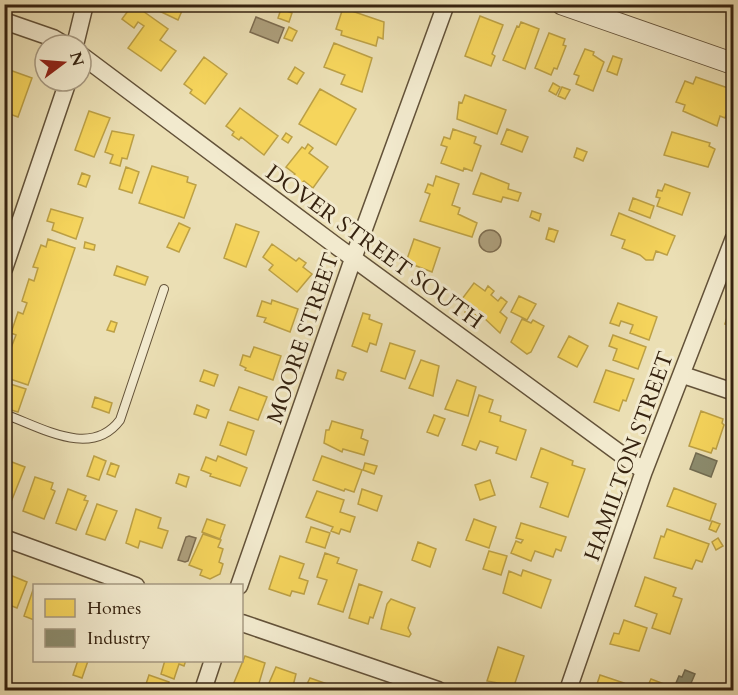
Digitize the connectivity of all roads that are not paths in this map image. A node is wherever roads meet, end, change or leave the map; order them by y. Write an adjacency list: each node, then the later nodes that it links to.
1 (85, 4): 6 (street)
2 (446, 4): 11 (street, MOORE STREET)
3 (562, 4): 8 (street)
4 (4, 21): 5 (street)
5 (39, 33)
6 (78, 33)
7 (93, 64): 11 (street, DOVER STREET SOUTH)
8 (734, 64)
9 (64, 93): 12 (street)
10 (734, 238): 14 (street, HAMILTON STREET)
11 (353, 259): 17 (street, DOVER STREET SOUTH); 20 (street, MOORE STREET)
12 (4, 269)
13 (164, 289): 16 (lane)
14 (683, 375): 15 (street); 17 (street, HAMILTON STREET)
15 (734, 392)
16 (4, 414)
17 (644, 471): 25 (street, HAMILTON STREET)
18 (4, 538): 19 (street)
19 (133, 584)
20 (239, 584)
21 (243, 623): 24 (street)
22 (212, 662): 23 (street)
23 (203, 690)
24 (438, 690)
25 (568, 690)

